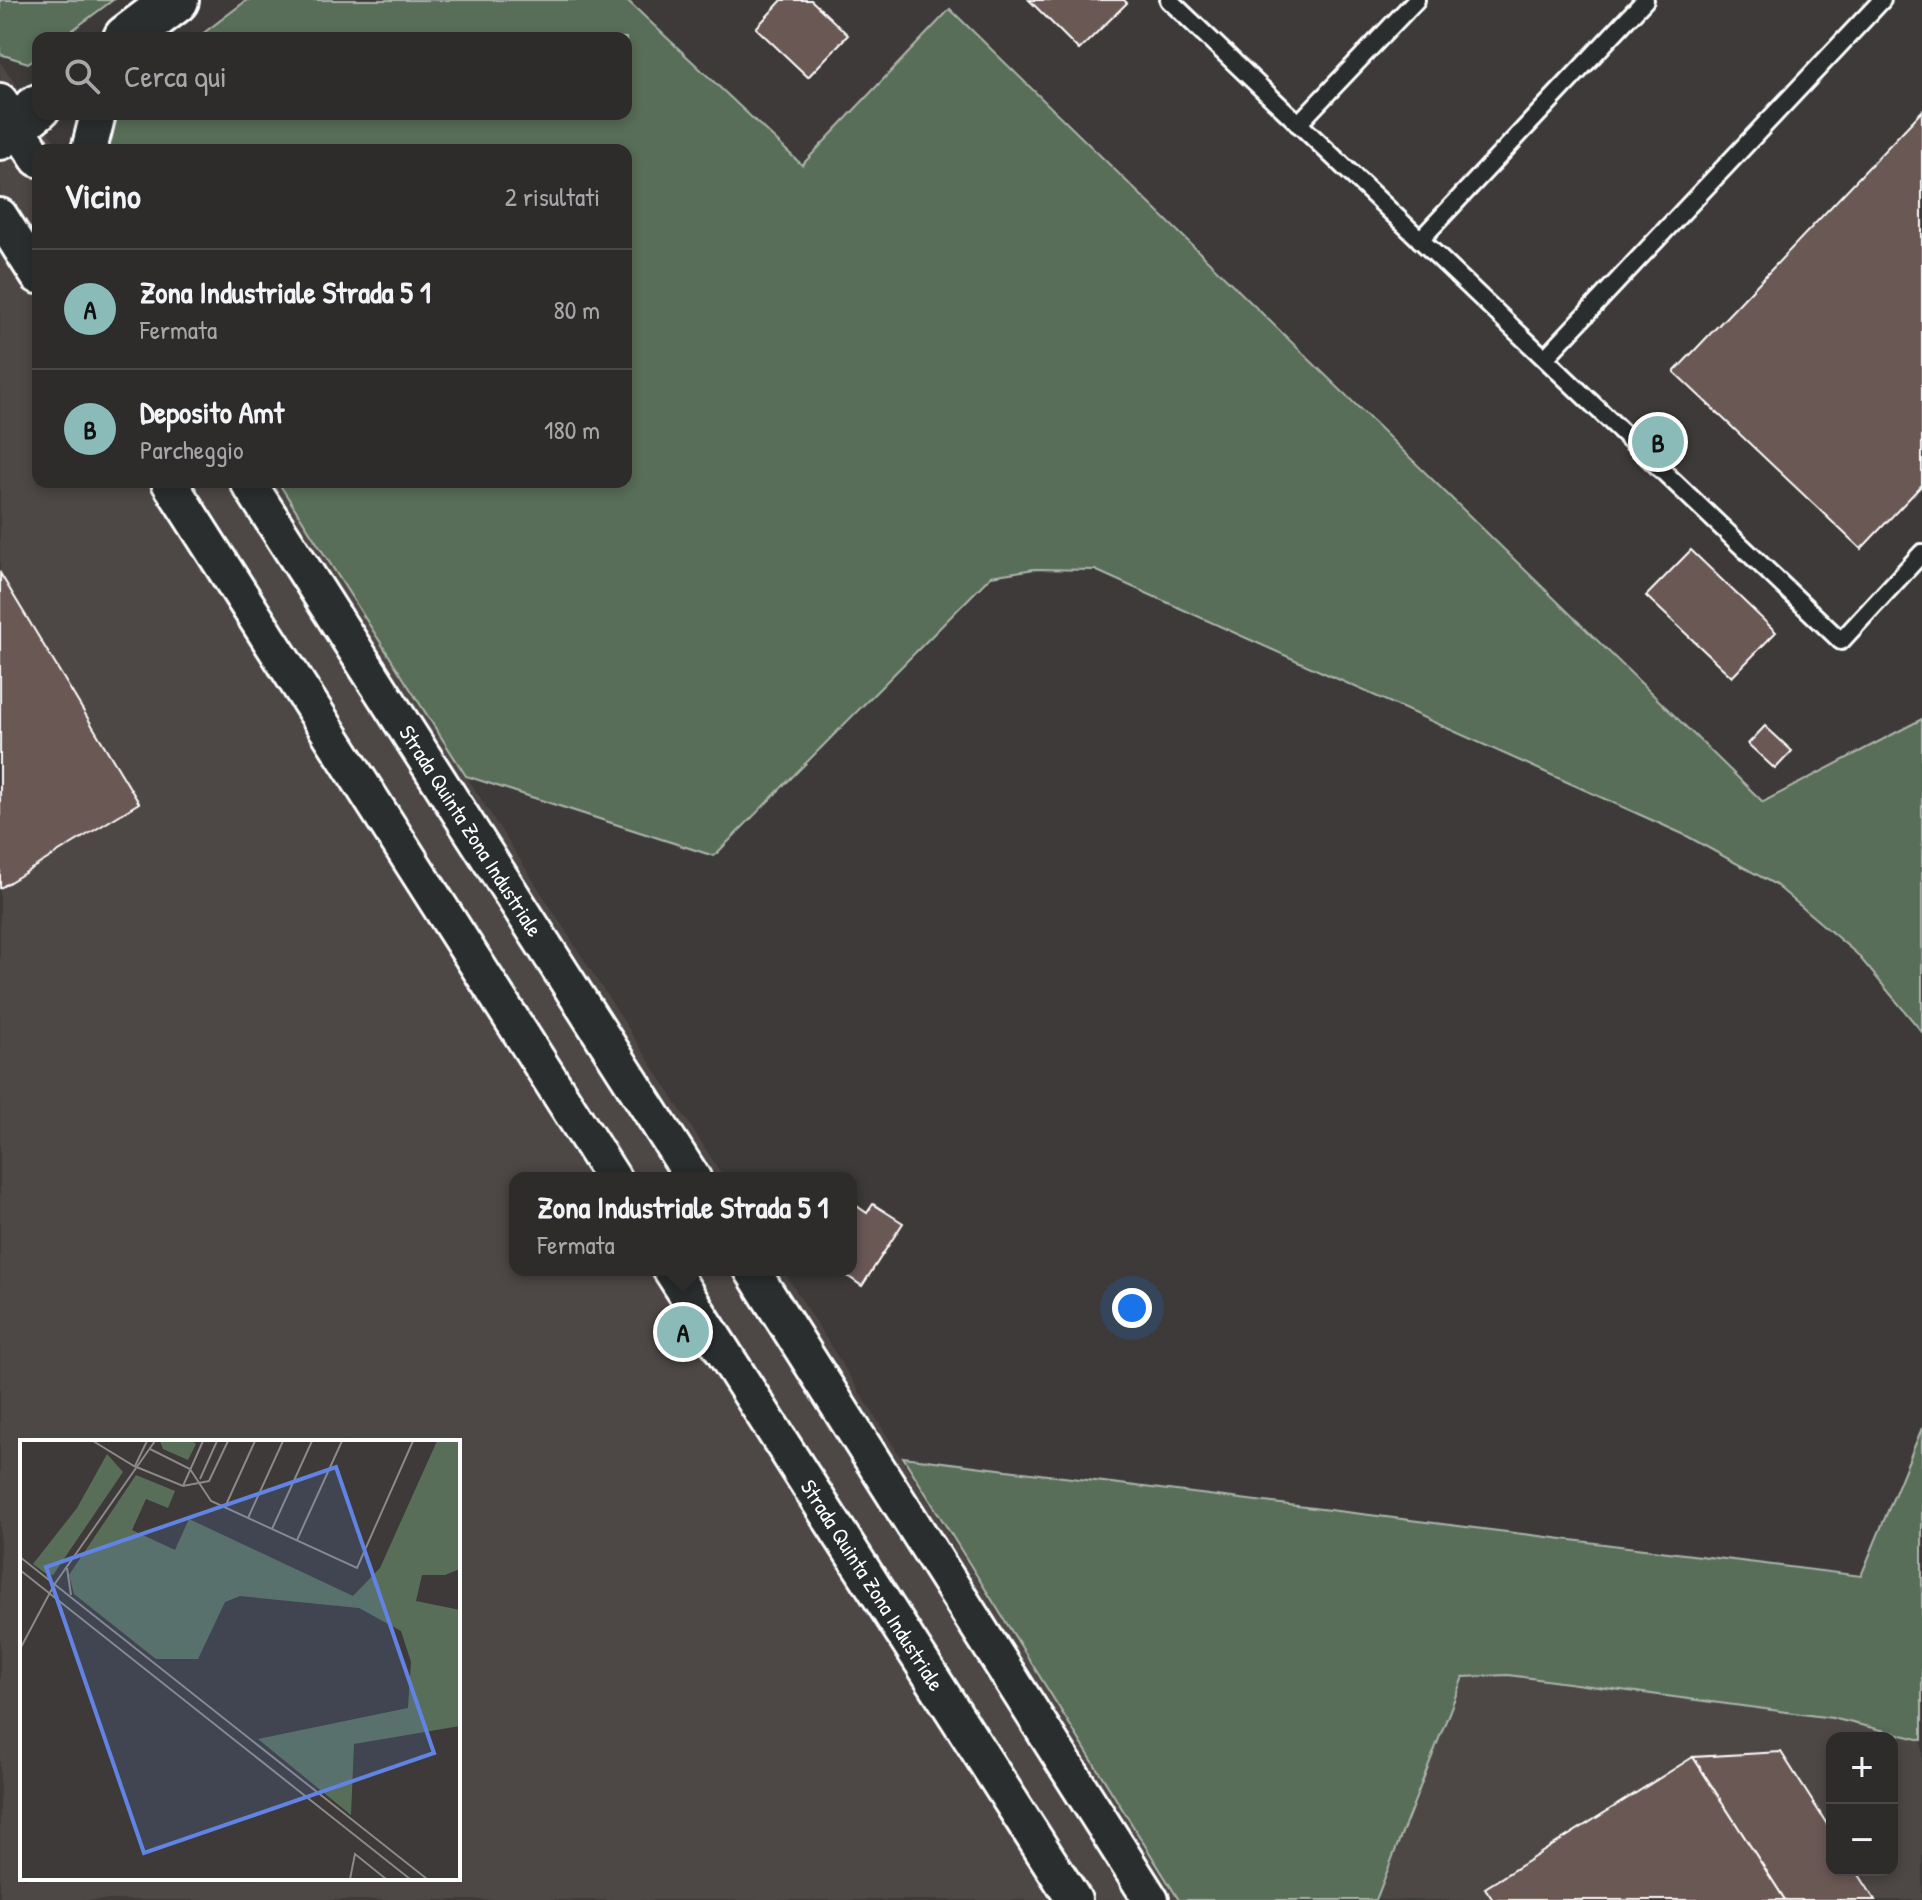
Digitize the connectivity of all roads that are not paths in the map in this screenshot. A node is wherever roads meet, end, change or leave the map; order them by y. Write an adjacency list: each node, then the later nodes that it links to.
1 (176, 0): 8 (main road)
2 (1169, 0): 7 (lane)
3 (1194, 0): 7 (lane)
4 (1416, 0): 10 (lane)
5 (1645, 0): 13 (lane)
6 (1882, 0): 15 (lane)
7 (1182, 13): 10 (lane)
8 (135, 32)
9 (96, 120): 11 (street)
10 (1298, 124): 13 (lane)
11 (90, 144)
12 (0, 216): 14 (street)
13 (1420, 240): 15 (lane)
14 (32, 267)
15 (1545, 358): 18 (lane)
16 (173, 488): 19 (street)
17 (252, 488): 20 (street, Strada Quinta Zona Industriale)
18 (1922, 553)
19 (609, 1172)
20 (689, 1172)
21 (675, 1276): 23 (street, Strada Quinta Zona Industriale)
22 (756, 1276): 24 (street)
23 (1074, 1900)
24 (1151, 1900)

